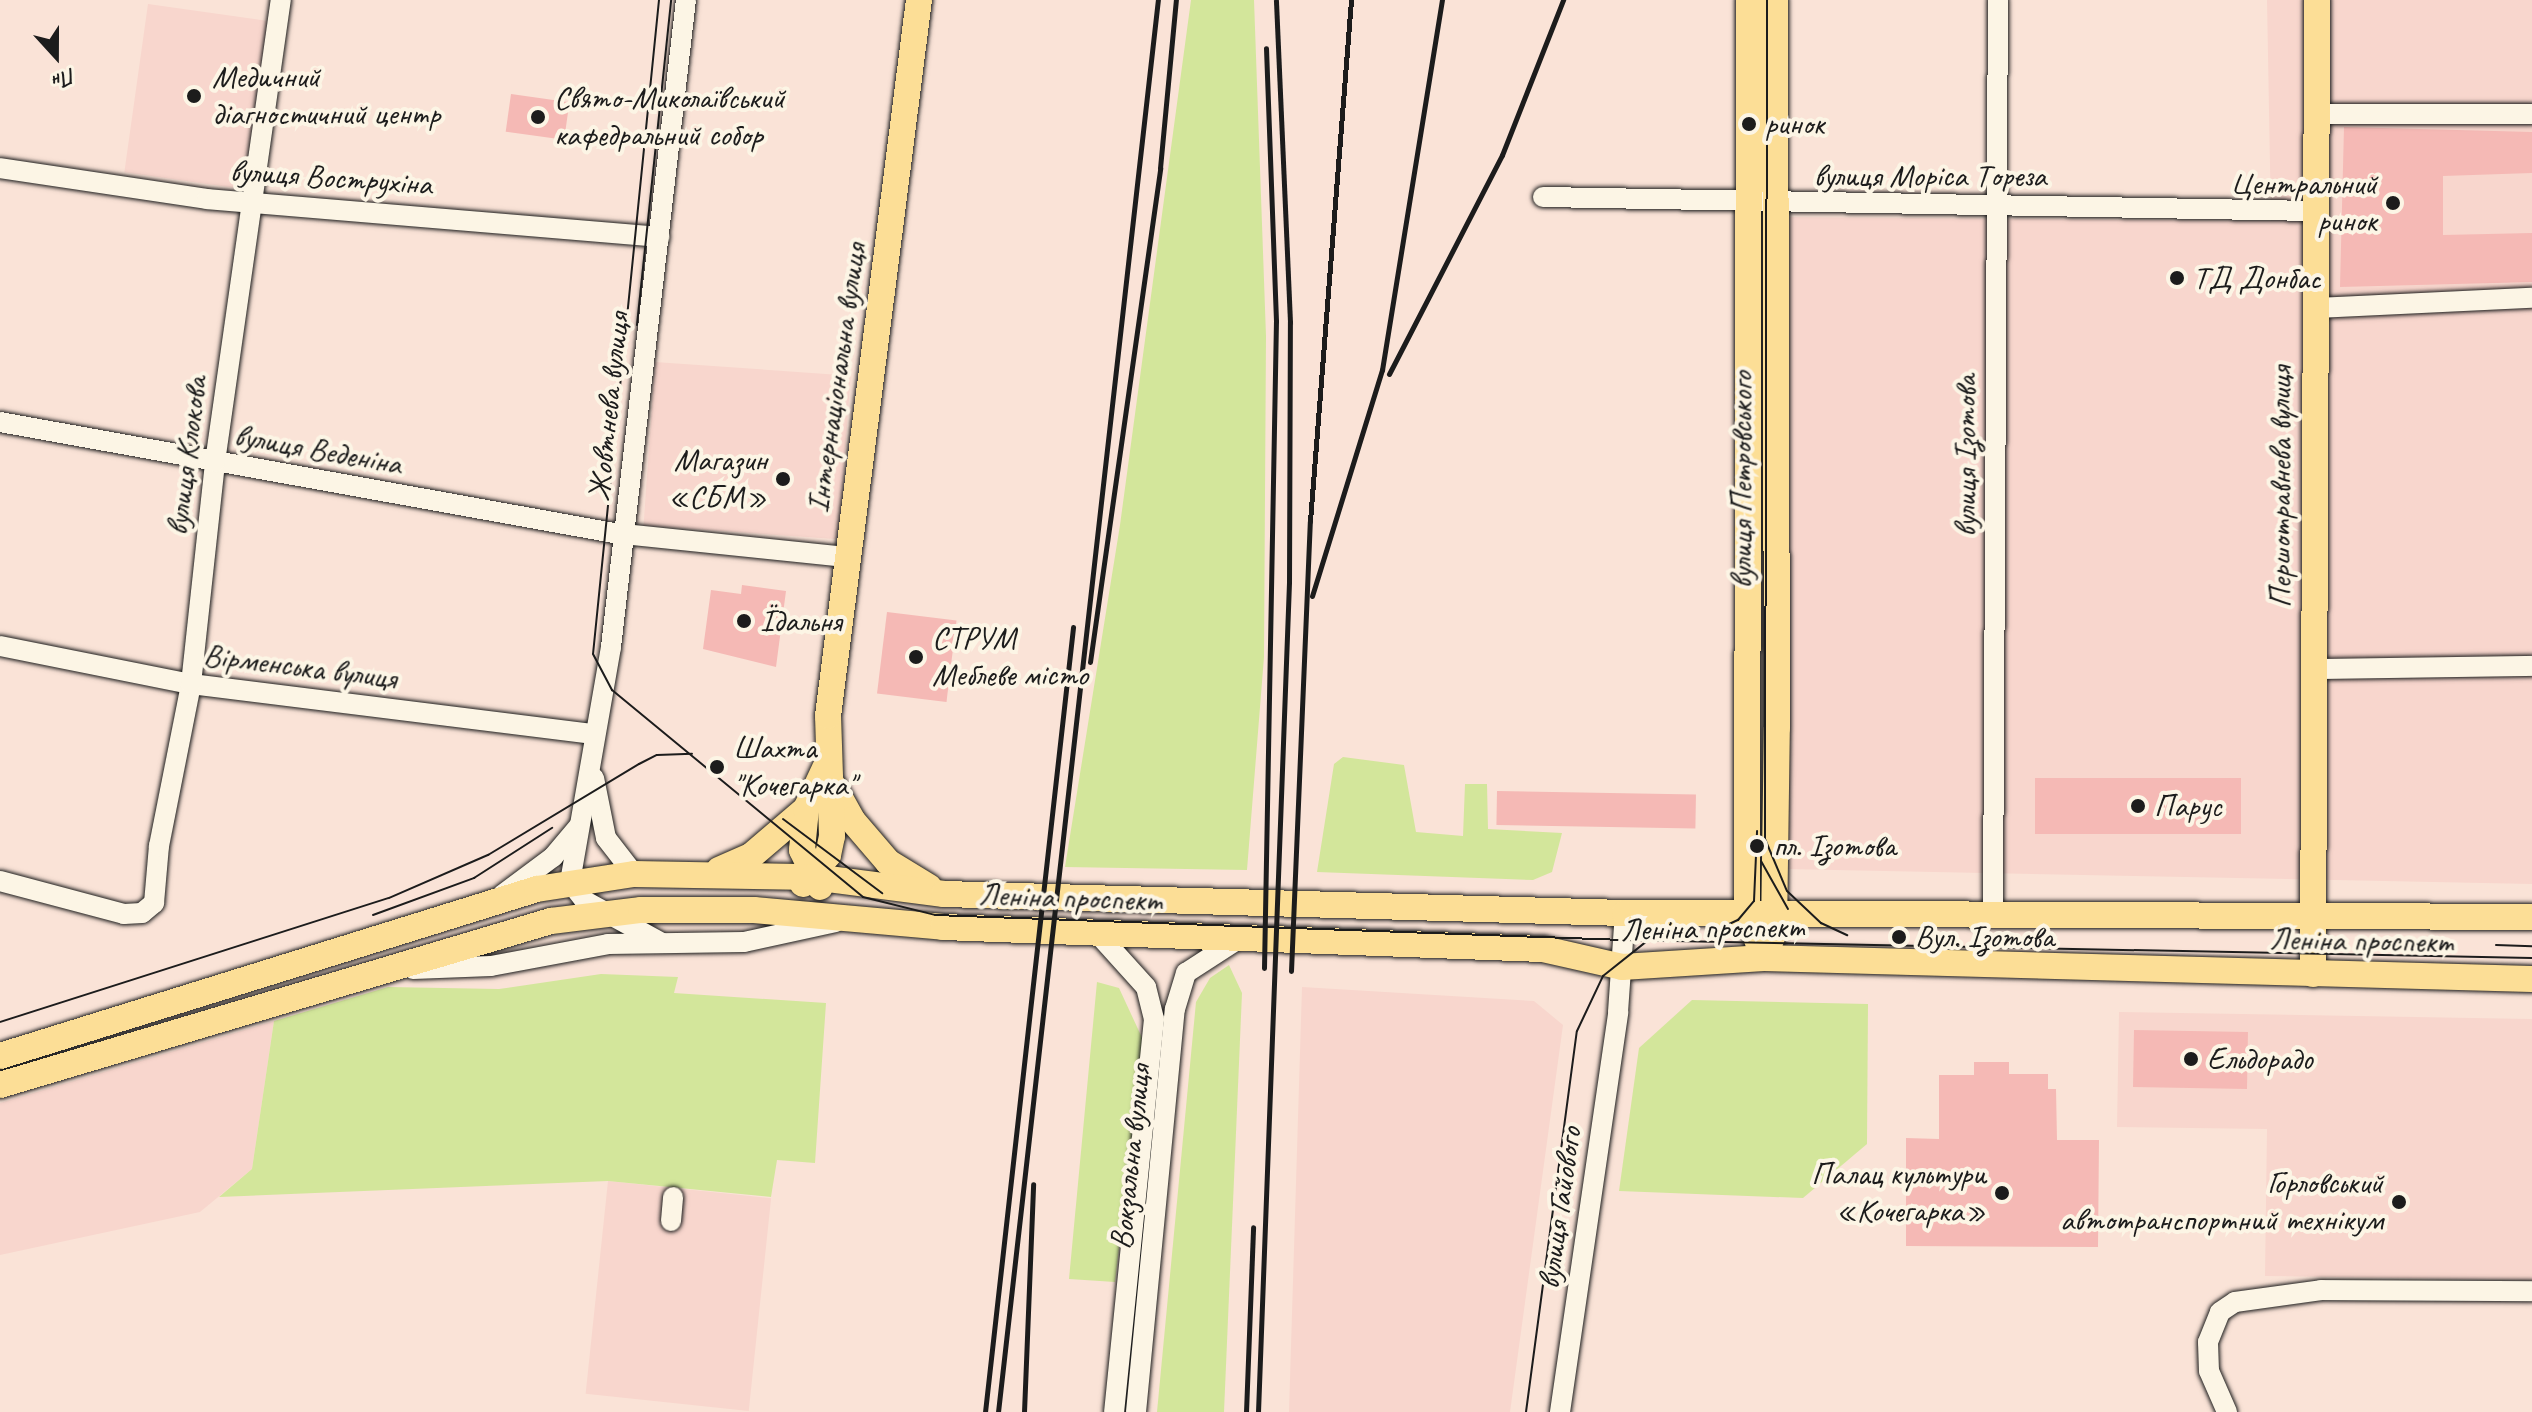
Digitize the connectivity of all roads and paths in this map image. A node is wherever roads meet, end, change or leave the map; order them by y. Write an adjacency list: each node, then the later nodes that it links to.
1 (281, 0): 12 (street, вулиця Клокова)
2 (686, 0): 16 (street, Жовтнева вулиця)
3 (919, 0): 22 (main road, Інтернаціональна вулиця)
4 (1749, 0): 13 (main road, вулиця Петровського)
5 (1775, 0): 13 (main road, вулиця Петровського)
6 (1998, 0): 14 (street, вулиця Ізотова)
7 (2317, 0): 9 (main road, Першотравнева вулиця)
8 (2530, 110): 9 (street)
9 (2316, 114): 15 (main road, Першотравнева вулиця)
10 (0, 168): 12 (street, вулиця Вострухіна)
11 (1543, 197): 13 (street, вулиця Моріса Тореза)
12 (250, 198): 16 (street, вулиця Вострухіна); 20 (street, вулиця Клокова)
13 (1762, 205): 14 (street, вулиця Моріса Тореза); 41 (main road, вулиця Петровського); 44 (main road, вулиця Петровського)
14 (1998, 206): 15 (street, вулиця Моріса Тореза); 40 (street, вулиця Ізотова)
15 (2316, 211): 18 (main road, Першотравнева вулиця)
16 (659, 237): 21 (street, Жовтнева вулиця)
17 (2532, 298): 18 (street)
18 (2316, 308): 25 (main road, Першотравнева вулиця)
19 (0, 422): 20 (street, вулиця Веденіна)
20 (215, 462): 21 (street, вулиця Веденіна); 26 (street, вулиця Клокова)
21 (626, 534): 22 (street, вулиця Веденіна); 27 (street, Жовтнева вулиця)
22 (846, 557): 29 (main road, Інтернаціональна вулиця)
23 (0, 646): 26 (street, Вірменська вулиця)
24 (2532, 666): 25 (street)
25 (2314, 669): 47 (main road, Першотравнева вулиця)
26 (191, 684): 27 (street, Вірменська вулиця); 35 (street, вулиця Клокова)
27 (594, 734): 28 (street, Жовтнева вулиця)
28 (591, 756): 31 (street, Жовтнева вулиця); 33 (street)
29 (827, 765): 30 (main road, Інтернаціональна вулиця); 34 (main road, Інтернаціональна вулиця); 37 (main road, Леніна проспект)
30 (806, 809): 32 (main road, Інтернаціональна вулиця); 34 (main road)
31 (583, 819): 36 (street, Жовтнева вулиця); 38 (street)
32 (710, 873): 33 (main road, Леніна проспект); 34 (main road, Леніна проспект)
33 (634, 874): 36 (main road, Леніна проспект)
34 (813, 877): 37 (main road, Леніна проспект); 39 (main road); 45 (main road)
35 (0, 881)
36 (570, 882): 38 (main road, Леніна проспект); 42 (street)
37 (944, 894): 43 (main road, Леніна проспект)
38 (487, 905): 58 (main road, Леніна проспект)
39 (754, 910): 42 (main road, Леніна проспект); 45 (main road, Леніна проспект)
40 (1993, 911): 41 (main road, Леніна проспект); 47 (main road, Леніна проспект)
41 (1774, 912): 44 (main road, Леніна проспект); 51 (main road, вулиця Петровського)
42 (611, 913): 50 (street); 54 (main road, Леніна проспект)
43 (1625, 913): 44 (main road, Леніна проспект); 53 (street)
44 (1747, 913): 51 (main road)
45 (856, 917): 48 (main road, Леніна проспект); 50 (street)
46 (2532, 917): 47 (main road, Леніна проспект)
47 (2310, 918): 55 (main road, Першотравнева вулиця)
48 (1099, 935): 49 (main road, Леніна проспект); 63 (street, Вокзальна вулиця)
49 (1239, 938): 53 (main road, Леніна проспект); 64 (street, Вокзальна вулиця)
50 (662, 943): 54 (street)
51 (1764, 958): 52 (main road, Леніна проспект); 55 (main road, Леніна проспект)
52 (1687, 959): 53 (main road, Леніна проспект); 57 (street)
53 (1609, 965): 57 (street)
54 (385, 970): 59 (main road, Леніна проспект)
55 (2313, 974): 56 (main road, Леніна проспект)
56 (2532, 979)
57 (1618, 1012): 65 (street, вулиця Гайового)
58 (0, 1056)
59 (0, 1085)
60 (673, 1197): 61 (street)
61 (671, 1221)
62 (2532, 1291): 66 (street)
63 (1114, 1412)
64 (1136, 1412)
65 (1560, 1412)
66 (2227, 1412)

